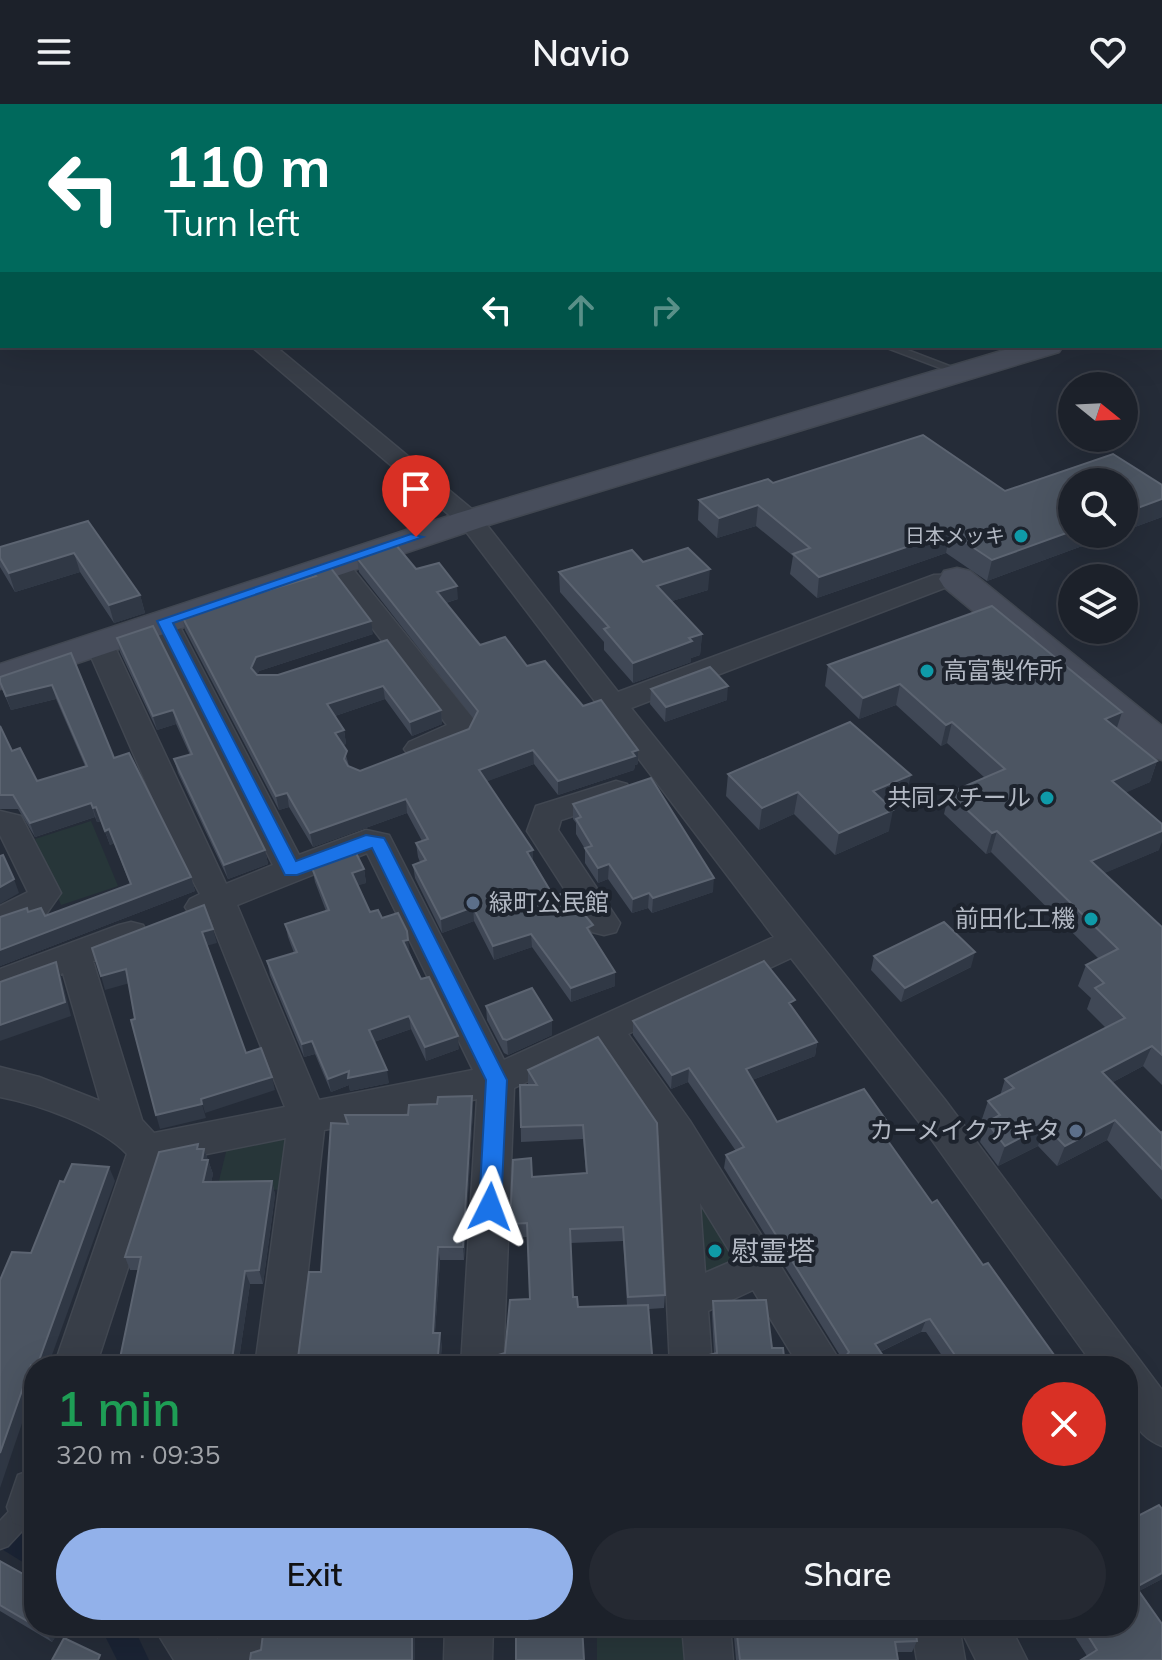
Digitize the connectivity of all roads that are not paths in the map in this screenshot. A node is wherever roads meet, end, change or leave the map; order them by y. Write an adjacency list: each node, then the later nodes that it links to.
1 (264, 348): 5 (street)
2 (893, 348): 4 (lane)
3 (1042, 348): 4 (street)
4 (960, 372): 5 (street)
5 (470, 520): 6 (street); 13 (street)
6 (335, 563): 8 (street); 9 (street)
7 (957, 579): 13 (street); 14 (street)
8 (164, 621): 10 (street); 18 (street)
9 (397, 639): 11 (street); 15 (street)
10 (99, 643): 12 (street); 19 (street)
11 (369, 648)
12 (0, 677)
13 (613, 704): 16 (street)
14 (1162, 747)
15 (391, 760)
16 (668, 773): 21 (street); 22 (street)
17 (0, 822): 20 (street)
18 (291, 870): 19 (street); 26 (street)
19 (219, 900): 23 (street); 28 (street)
20 (0, 919)
21 (604, 923)
22 (796, 941): 25 (street); 38 (street)
23 (75, 956): 24 (street); 30 (street)
24 (0, 983)
25 (606, 1030): 26 (street); 29 (street)
26 (496, 1080): 28 (street); 35 (street)
27 (0, 1082): 30 (street)
28 (307, 1115): 30 (street); 34 (street)
29 (677, 1132): 31 (street); 32 (street)
30 (136, 1139): 33 (street)
31 (761, 1267): 32 (street); 37 (street)
32 (687, 1301): 36 (street)
33 (78, 1356)
34 (277, 1356)
35 (482, 1356)
36 (690, 1356)
37 (816, 1356)
38 (1112, 1356)
39 (185, 1636): 45 (street)
40 (242, 1636): 46 (street)
41 (469, 1636): 47 (street)
42 (707, 1636): 48 (street)
43 (937, 1636): 49 (street)
44 (989, 1636): 50 (street)
45 (204, 1660)
46 (239, 1660)
47 (468, 1660)
48 (709, 1660)
49 (941, 1660)
50 (1003, 1660)

